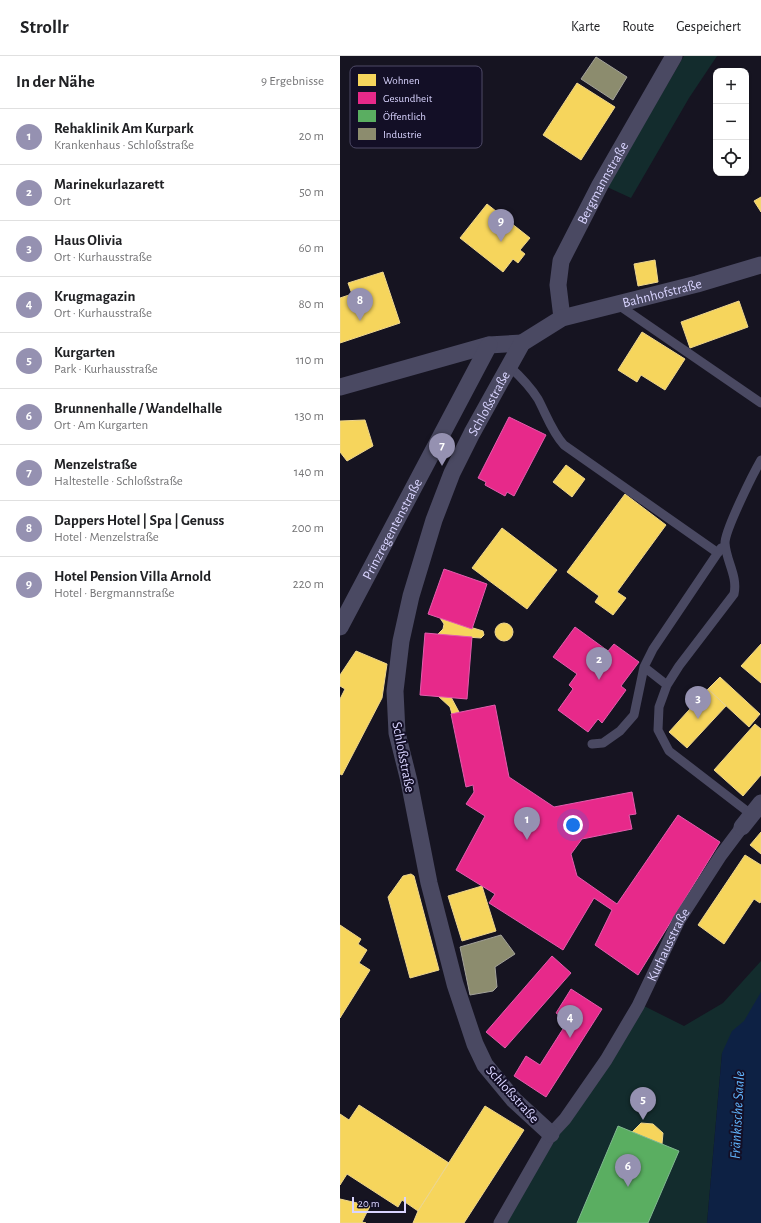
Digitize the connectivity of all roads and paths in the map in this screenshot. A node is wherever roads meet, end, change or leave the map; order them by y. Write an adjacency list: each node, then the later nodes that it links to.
1 (674, 56): 4 (street, Bergmannstraße)
2 (761, 265): 3 (street, Bahnhofstraße)
3 (617, 304): 4 (street, Bahnhofstraße); 9 (lane)
4 (562, 318): 5 (street)
5 (522, 342): 6 (street); 7 (street, Schloßstraße)
6 (488, 346): 8 (street); 13 (street, Prinzregentenstraße)
7 (509, 366): 12 (lane); 18 (street, Schloßstraße)
8 (340, 387)
9 (761, 403)
10 (761, 460): 11 (lane)
11 (725, 542): 12 (lane); 15 (lane)
12 (718, 553): 14 (lane)
13 (340, 627)
14 (644, 667): 15 (lane); 16 (lane)
15 (667, 685): 17 (lane)
16 (592, 744)
17 (752, 815): 18 (street, Kurhausstraße)
18 (551, 1134): 19 (street, Kurhausstraße)
19 (500, 1223)

